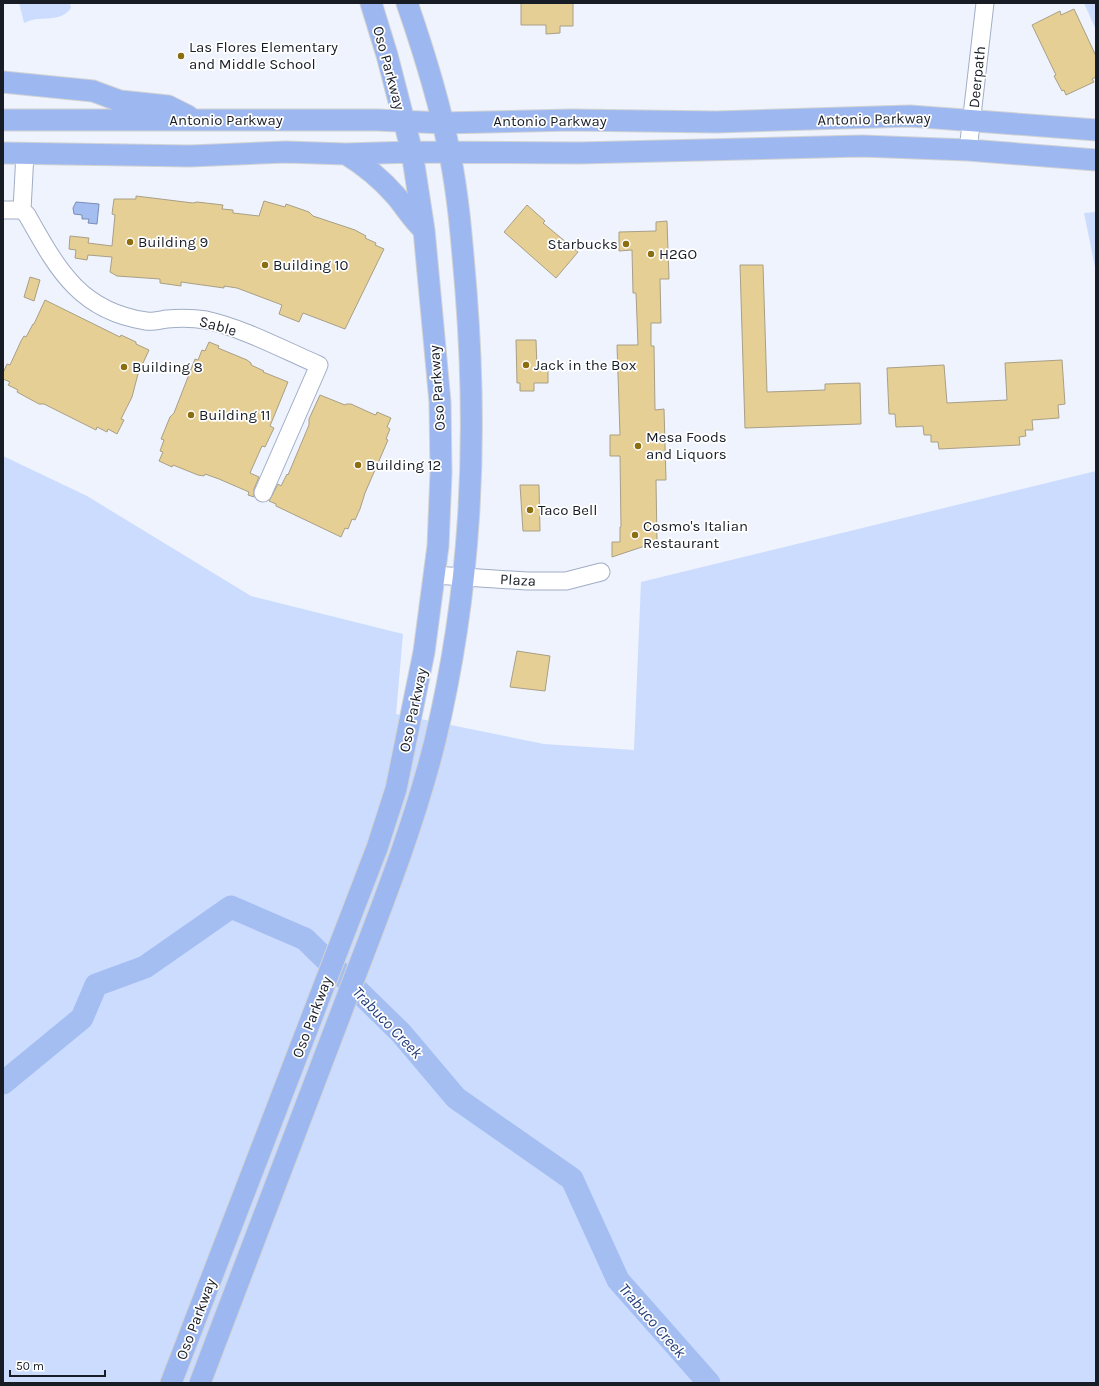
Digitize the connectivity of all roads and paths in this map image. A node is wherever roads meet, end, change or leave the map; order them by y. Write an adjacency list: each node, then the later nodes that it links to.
1 (371, 3): 7 (main road, Oso Parkway)
2 (407, 3): 10 (main road, Oso Parkway)
3 (985, 3): 8 (street, Deerpath)
4 (3, 82): 6 (main road)
5 (3, 120): 6 (main road, Antonio Parkway)
6 (196, 120): 7 (main road, Antonio Parkway)
7 (404, 120): 10 (main road, Antonio Parkway); 14 (main road, Oso Parkway)
8 (973, 121): 9 (main road, Antonio Parkway); 11 (main road, Antonio Parkway); 12 (street, Deerpath)
9 (716, 122): 10 (main road, Antonio Parkway); 13 (main road)
10 (443, 123): 18 (main road, Oso Parkway)
11 (1096, 130)
12 (968, 150): 13 (main road, Antonio Parkway); 19 (main road, Antonio Parkway)
13 (701, 151): 18 (main road, Antonio Parkway)
14 (412, 152): 17 (main road, Antonio Parkway); 18 (main road, Antonio Parkway); 22 (main road, Oso Parkway)
15 (3, 153): 16 (main road, Antonio Parkway)
16 (25, 153): 17 (main road, Antonio Parkway); 21 (street)
17 (346, 154): 22 (main road)
18 (450, 154): 26 (main road, Oso Parkway)
19 (1096, 160)
20 (3, 210): 21 (street)
21 (22, 210): 23 (street, Sable)
22 (424, 230): 25 (main road, Oso Parkway)
23 (262, 493)
24 (601, 572): 26 (street, Plaza)
25 (434, 575): 26 (street, Plaza); 27 (main road, Oso Parkway)
26 (465, 576): 28 (main road, Oso Parkway)
27 (171, 1383)
28 (200, 1383)

